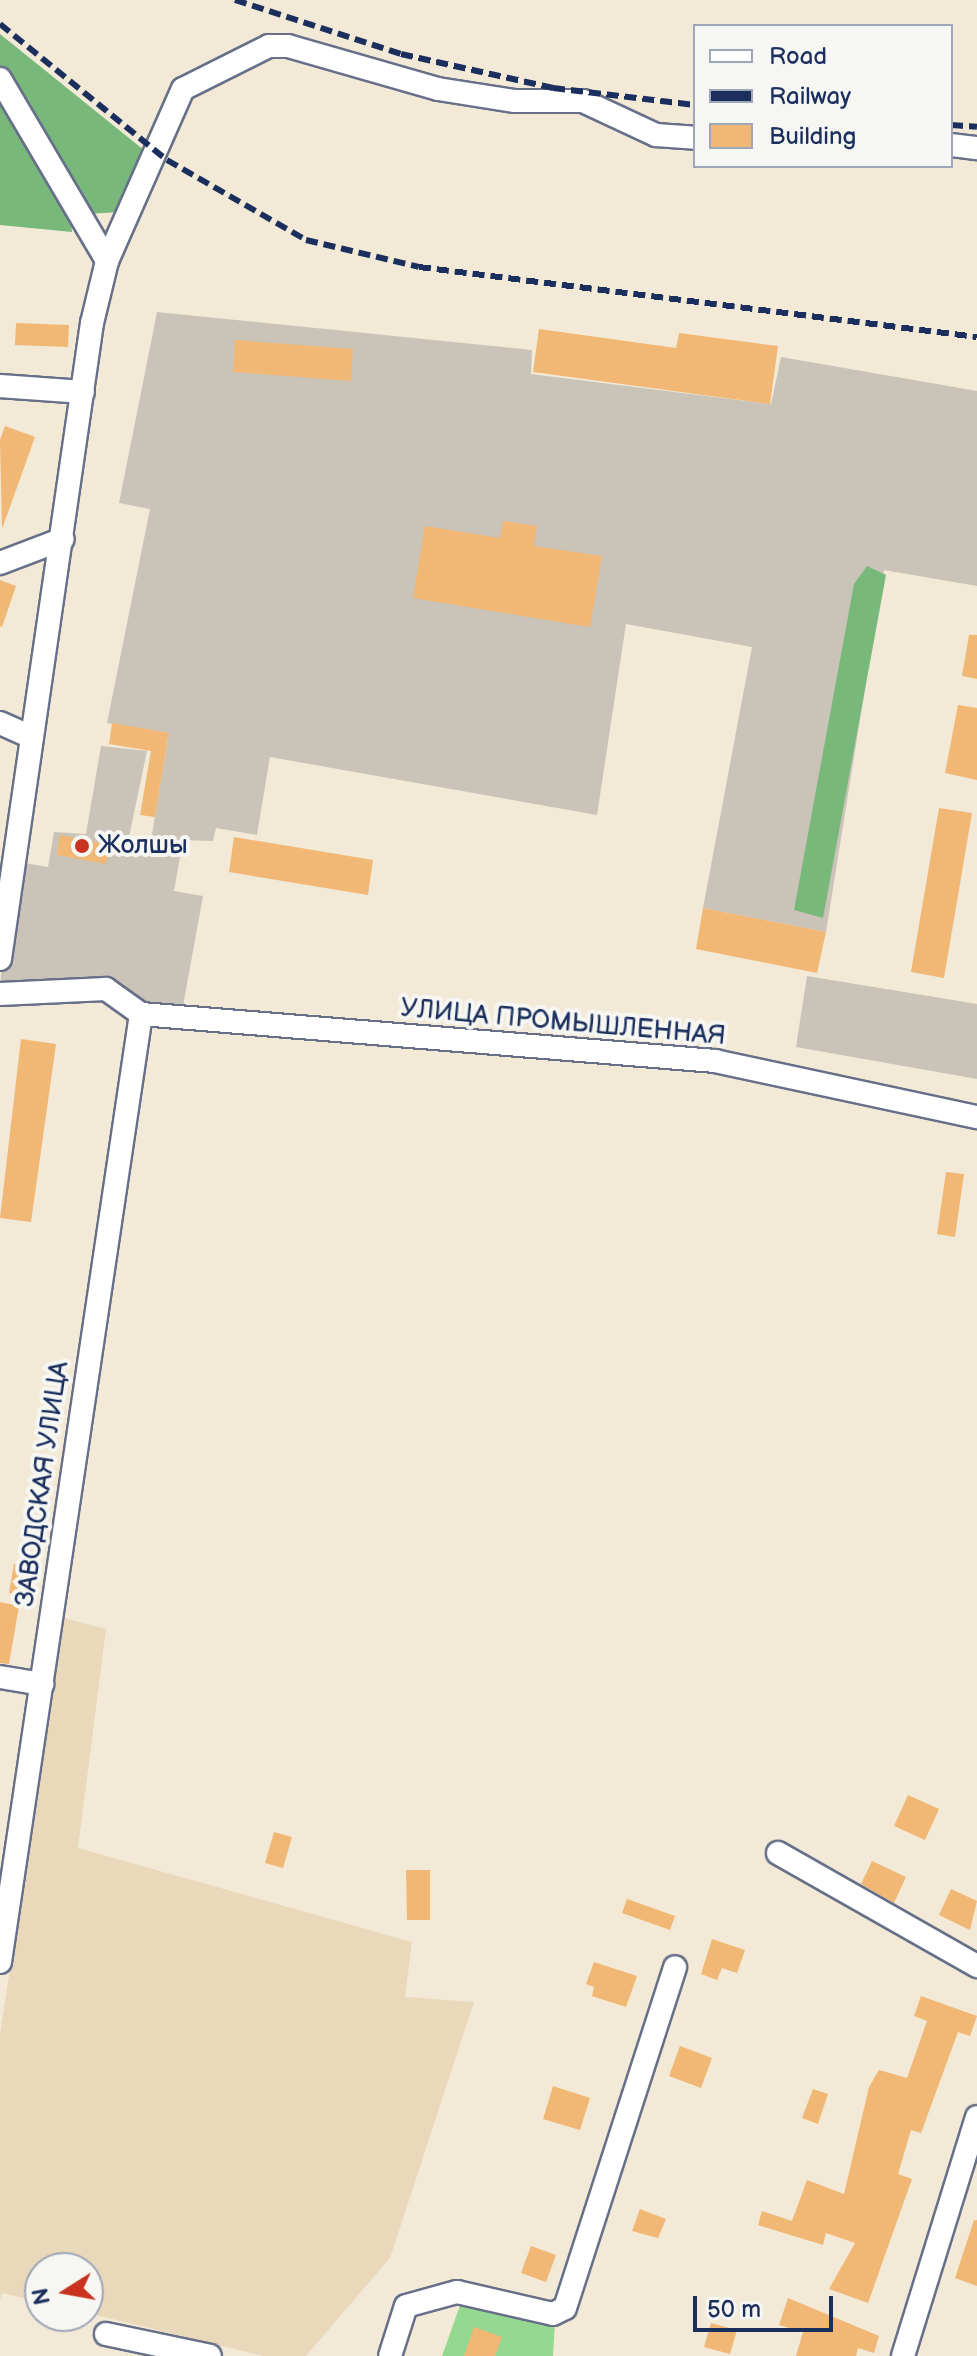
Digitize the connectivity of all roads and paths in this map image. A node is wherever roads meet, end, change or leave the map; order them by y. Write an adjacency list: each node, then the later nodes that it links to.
1 (0, 79): 5 (street)
2 (693, 138): 5 (street)
3 (953, 145): 4 (street)
4 (977, 148)
5 (107, 261): 7 (street)
6 (0, 386): 7 (street)
7 (83, 392): 8 (street)
8 (63, 539): 9 (street); 11 (street)
9 (0, 563)
10 (0, 723): 11 (street)
11 (32, 737): 12 (street)
12 (0, 959)
13 (0, 994): 14 (street)
14 (141, 1014): 15 (street, УЛИЦА ПРОМЫШЛЕННАЯ); 17 (street, ЗАВОДСКАЯ УЛИЦА)
15 (977, 1117)
16 (0, 1677): 17 (street)
17 (42, 1684): 19 (street, ЗАВОДСКАЯ УЛИЦА)
18 (778, 1853): 21 (street)
19 (5, 1893): 20 (street, ЗАВОДСКАЯ УЛИЦА)
20 (0, 1962)
21 (977, 1966)
22 (675, 1967): 26 (street)
23 (977, 2117): 27 (street)
24 (106, 2334): 25 (street)
25 (210, 2356)
26 (390, 2356)
27 (903, 2356)

